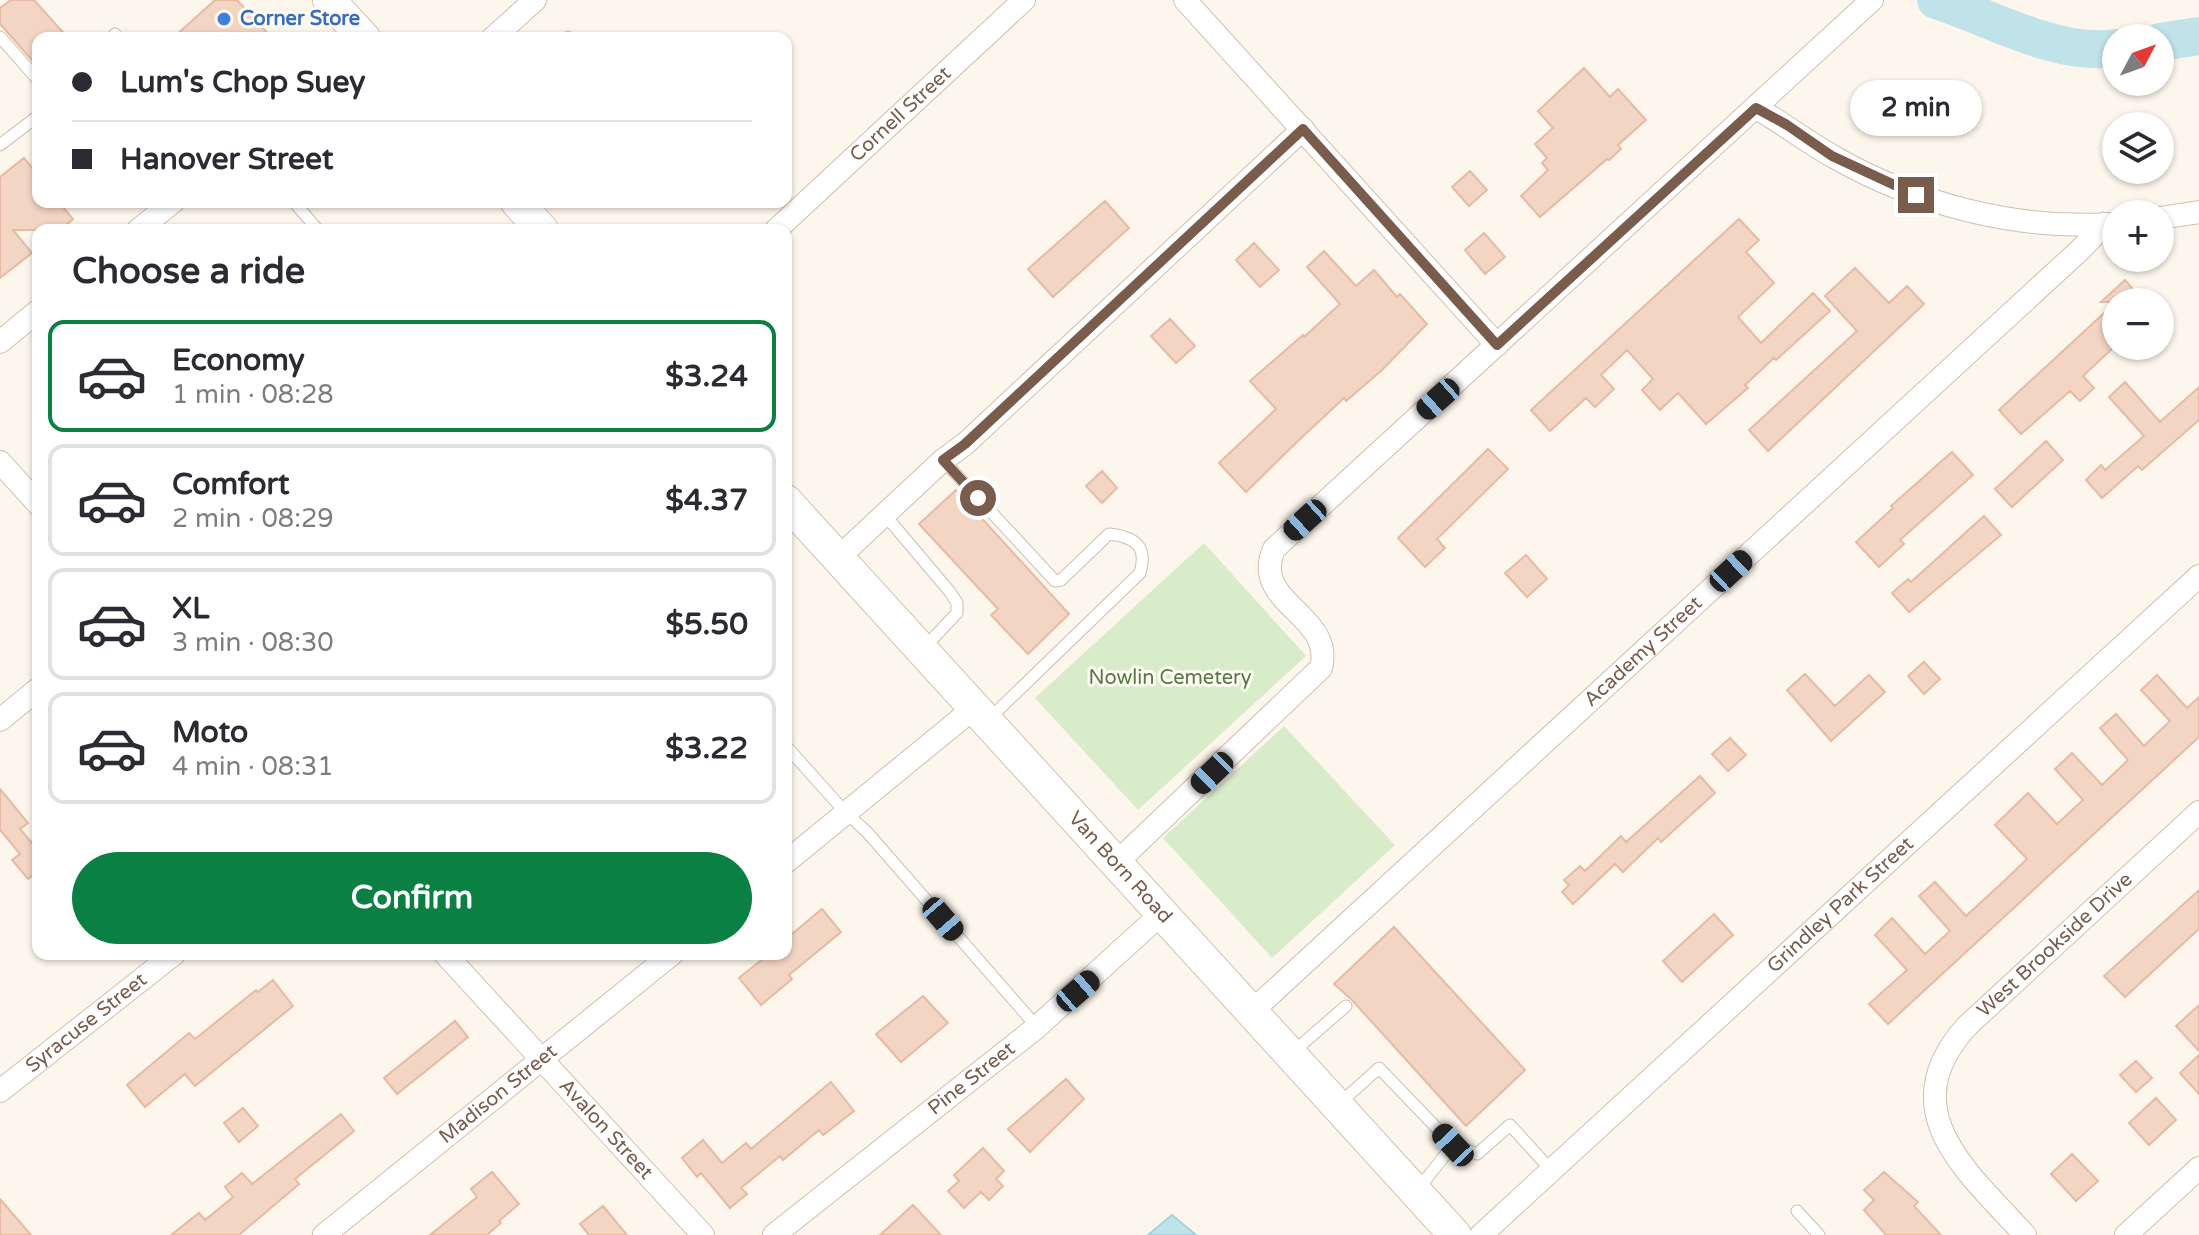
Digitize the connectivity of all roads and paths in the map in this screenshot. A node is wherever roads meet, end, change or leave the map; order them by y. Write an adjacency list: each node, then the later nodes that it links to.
1 (329, 0): 6 (main road)
2 (535, 0): 7 (street)
3 (1024, 0): 22 (street, Cornell Street)
4 (1185, 0): 12 (street)
5 (1872, 0): 10 (street)
6 (358, 32)
7 (500, 32)
8 (0, 37): 9 (lane)
9 (32, 73)
10 (1756, 108): 23 (street); 27 (street)
11 (32, 121): 13 (lane)
12 (1303, 129): 27 (street); 28 (street)
13 (0, 145)
14 (166, 208): 19 (street)
15 (299, 208): 20 (lane)
16 (522, 208): 21 (main road)
17 (2199, 212): 18 (street)
18 (2174, 216)
19 (146, 224)
20 (313, 224)
21 (537, 224)
22 (782, 224)
23 (2102, 224)
24 (2102, 231): 49 (street, Academy Street)
25 (32, 316): 26 (street)
26 (0, 342)
27 (1497, 345): 43 (street)
28 (943, 460): 32 (street); 37 (lane)
29 (0, 462): 30 (street)
30 (32, 497)
31 (792, 508): 33 (main road, Van Born Road)
32 (885, 515): 33 (street); 35 (lane)
33 (838, 558): 35 (main road, Van Born Road)
34 (2199, 576): 57 (street, Grindley Park Street)
35 (922, 650): 37 (main road, Van Born Road)
36 (32, 694): 38 (street)
37 (980, 715): 41 (street); 43 (main road, Van Born Road)
38 (0, 720)
39 (792, 753): 41 (lane)
40 (2199, 812): 66 (street, West Brookside Drive)
41 (846, 813): 42 (street); 50 (lane)
42 (792, 857)
43 (1115, 864): 44 (main road, Van Born Road)
44 (1161, 914): 49 (main road, Van Born Road); 50 (street, Pine Street)
45 (166, 960): 53 (street, Syracuse Street)
46 (450, 960): 52 (street, Avalon Street)
47 (665, 960): 52 (street, Madison Street)
48 (1346, 1006): 51 (lane)
49 (1250, 1013): 51 (main road, Van Born Road)
50 (1037, 1027): 62 (street, Pine Street)
51 (1290, 1056): 54 (main road, Van Born Road)
52 (541, 1060): 60 (street, Madison Street); 61 (street, Avalon Street)
53 (0, 1091)
54 (1336, 1106): 55 (lane); 58 (main road, Van Born Road)
55 (1453, 1145): 57 (lane); 58 (lane)
56 (2199, 1168): 67 (street)
57 (1552, 1171): 64 (street, Grindley Park Street)
58 (1415, 1192): 63 (main road, Van Born Road)
59 (1797, 1211): 65 (lane)
60 (324, 1235)
61 (703, 1235)
62 (774, 1235)
63 (1455, 1235)
64 (1481, 1235)
65 (1819, 1235)
66 (2025, 1235)
67 (2126, 1235)

